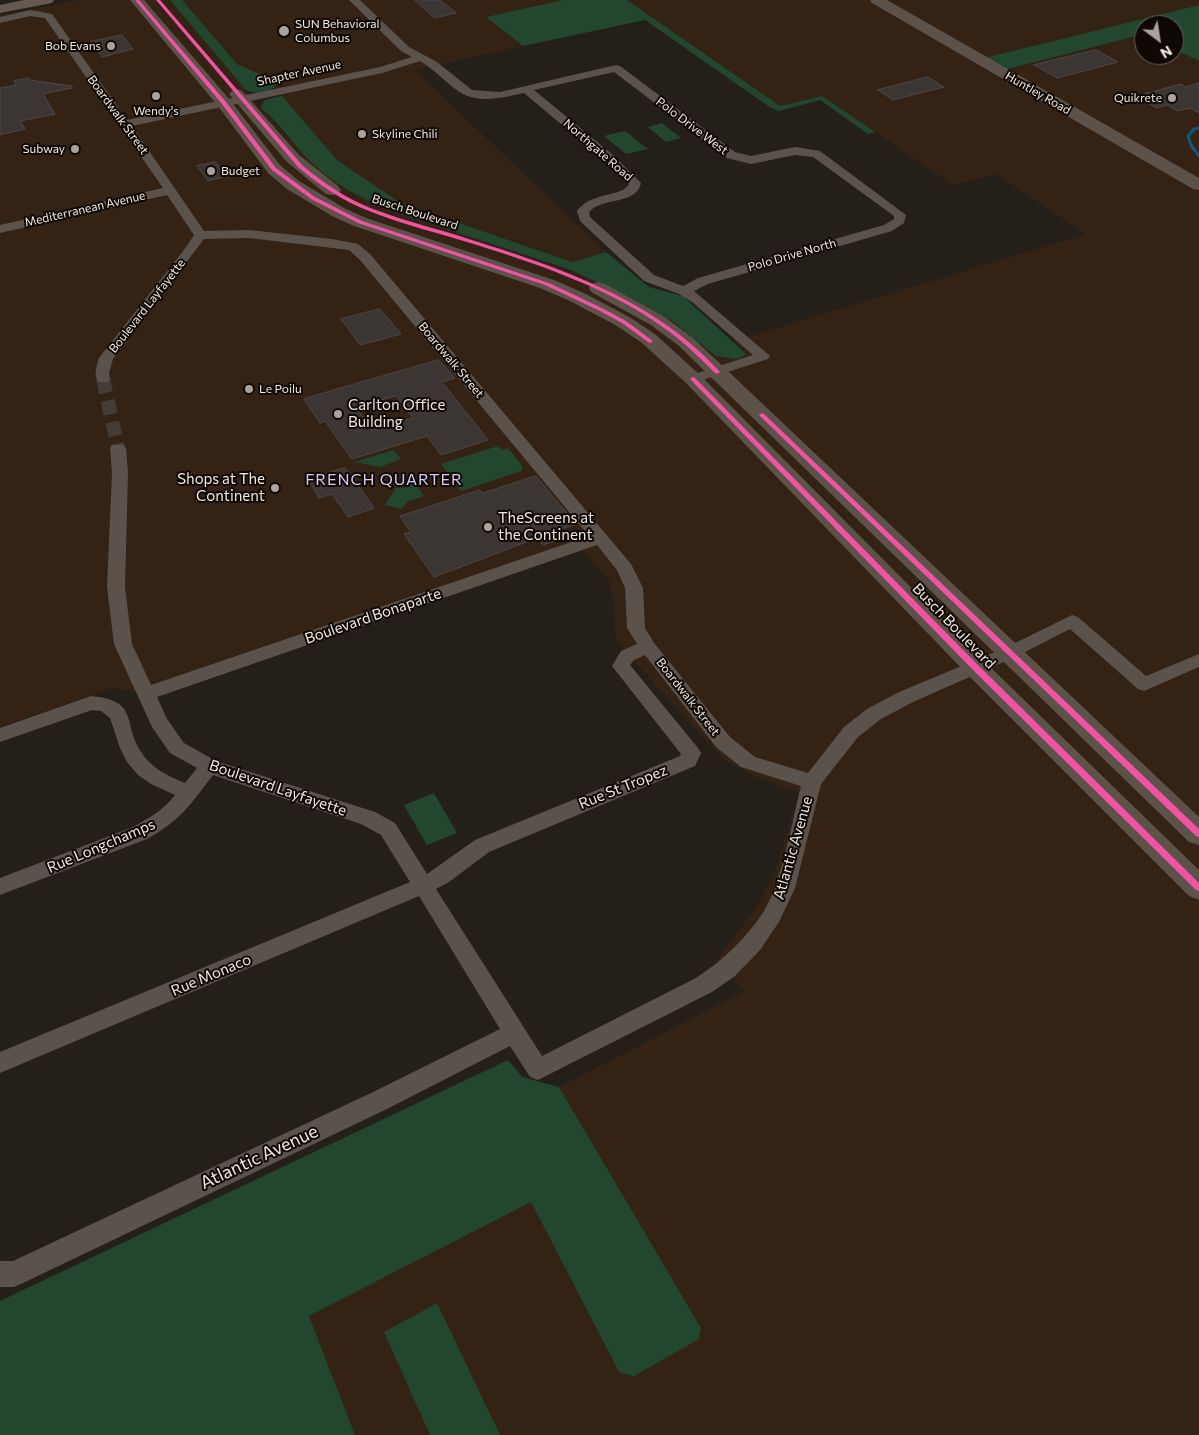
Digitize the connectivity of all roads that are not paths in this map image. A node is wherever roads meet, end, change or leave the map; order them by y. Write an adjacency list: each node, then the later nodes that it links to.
1 (137, 0): 10 (main road, Busch Boulevard)
2 (158, 0): 10 (main road, Busch Boulevard)
3 (354, 0): 8 (street)
4 (877, 0): 12 (main road, Huntley Road)
5 (45, 7): 6 (main road); 7 (street); 11 (street, Boardwalk Street)
6 (0, 9)
7 (0, 20)
8 (420, 58): 9 (street); 10 (street, Shapter Avenue)
9 (526, 89): 14 (street, Polo Drive West); 17 (street, Northgate Road)
10 (233, 101): 11 (street, Shapter Avenue); 18 (main road, Busch Boulevard); 20 (main road, Busch Boulevard)
11 (124, 124): 13 (street, Boardwalk Street)
12 (1199, 185)
13 (171, 190): 15 (street, Mediterranean Avenue); 16 (street, Boardwalk Street)
14 (900, 220): 17 (street, Polo Drive North)
15 (0, 229)
16 (200, 236): 19 (street, Boulevard Layfayette); 22 (street, Boardwalk Street)
17 (684, 291): 18 (street, Northgate Road)
18 (717, 372): 20 (street, Northgate Road); 24 (main road, Busch Boulevard)
19 (103, 379)
20 (693, 379): 26 (main road, Busch Boulevard)
21 (118, 448): 27 (street, Boulevard Layfayette)
22 (600, 538): 23 (street, Boardwalk Street); 27 (street, Boulevard Bonaparte)
23 (648, 647): 30 (street, Boardwalk Street); 33 (street, Rue St Tropez)
24 (1011, 652): 25 (street, Atlantic Avenue); 26 (street, Atlantic Avenue); 32 (main road, Busch Boulevard)
25 (1199, 660)
26 (976, 668): 30 (street, Atlantic Avenue); 35 (main road, Busch Boulevard)
27 (146, 694): 29 (street, Boulevard Layfayette)
28 (0, 735): 31 (street)
29 (208, 766): 31 (street, Rue Longchamps); 33 (street, Boulevard Layfayette)
30 (812, 782): 37 (street, Atlantic Avenue)
31 (188, 792): 34 (street, Rue Longchamps)
32 (1199, 834)
33 (422, 886): 36 (street, Boulevard Layfayette); 38 (street, Rue Monaco)
34 (0, 887)
35 (1199, 888)
36 (515, 1032): 37 (street, Boulevard Layfayette); 39 (street, Atlantic Avenue)
37 (559, 1060)
38 (0, 1063)
39 (0, 1274)

